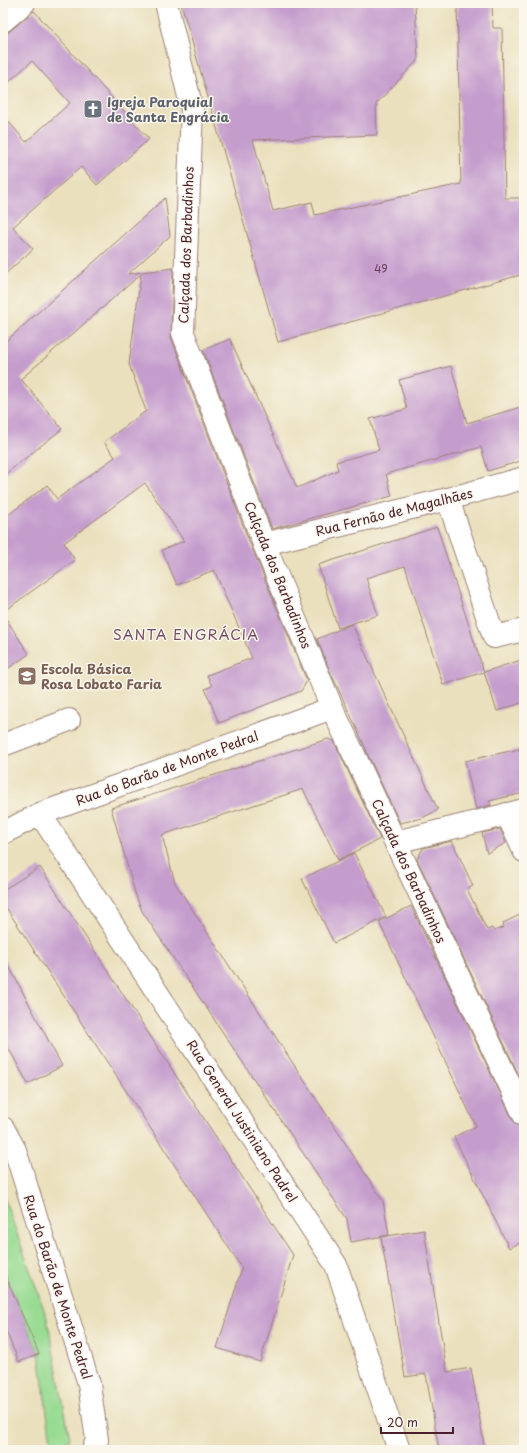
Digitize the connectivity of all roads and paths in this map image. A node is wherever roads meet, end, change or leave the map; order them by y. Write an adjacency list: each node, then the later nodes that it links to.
1 (24, 3): 3 (street)
2 (166, 3): 6 (street, Calçada dos Barbadinhos)
3 (3, 21)
4 (524, 478): 5 (street, Rua Fernão de Magalhães)
5 (448, 499): 6 (street, Rua Fernão de Magalhães); 7 (street)
6 (264, 544): 8 (street, Calçada dos Barbadinhos)
7 (524, 630)
8 (332, 708): 12 (street, Rua do Barão de Monte Pedral); 14 (street, Calçada dos Barbadinhos)
9 (69, 720): 10 (street)
10 (3, 745)
11 (516, 812): 14 (street); 15 (street)
12 (40, 814): 13 (street, Rua do Barão de Monte Pedral); 19 (street, Rua General Justiniano Padrel)
13 (3, 833)
14 (396, 842): 16 (street, Calçada dos Barbadinhos)
15 (524, 851)
16 (524, 1115)
17 (3, 1128): 18 (street, Rua do Barão de Monte Pedral)
18 (93, 1450)
19 (399, 1450)

